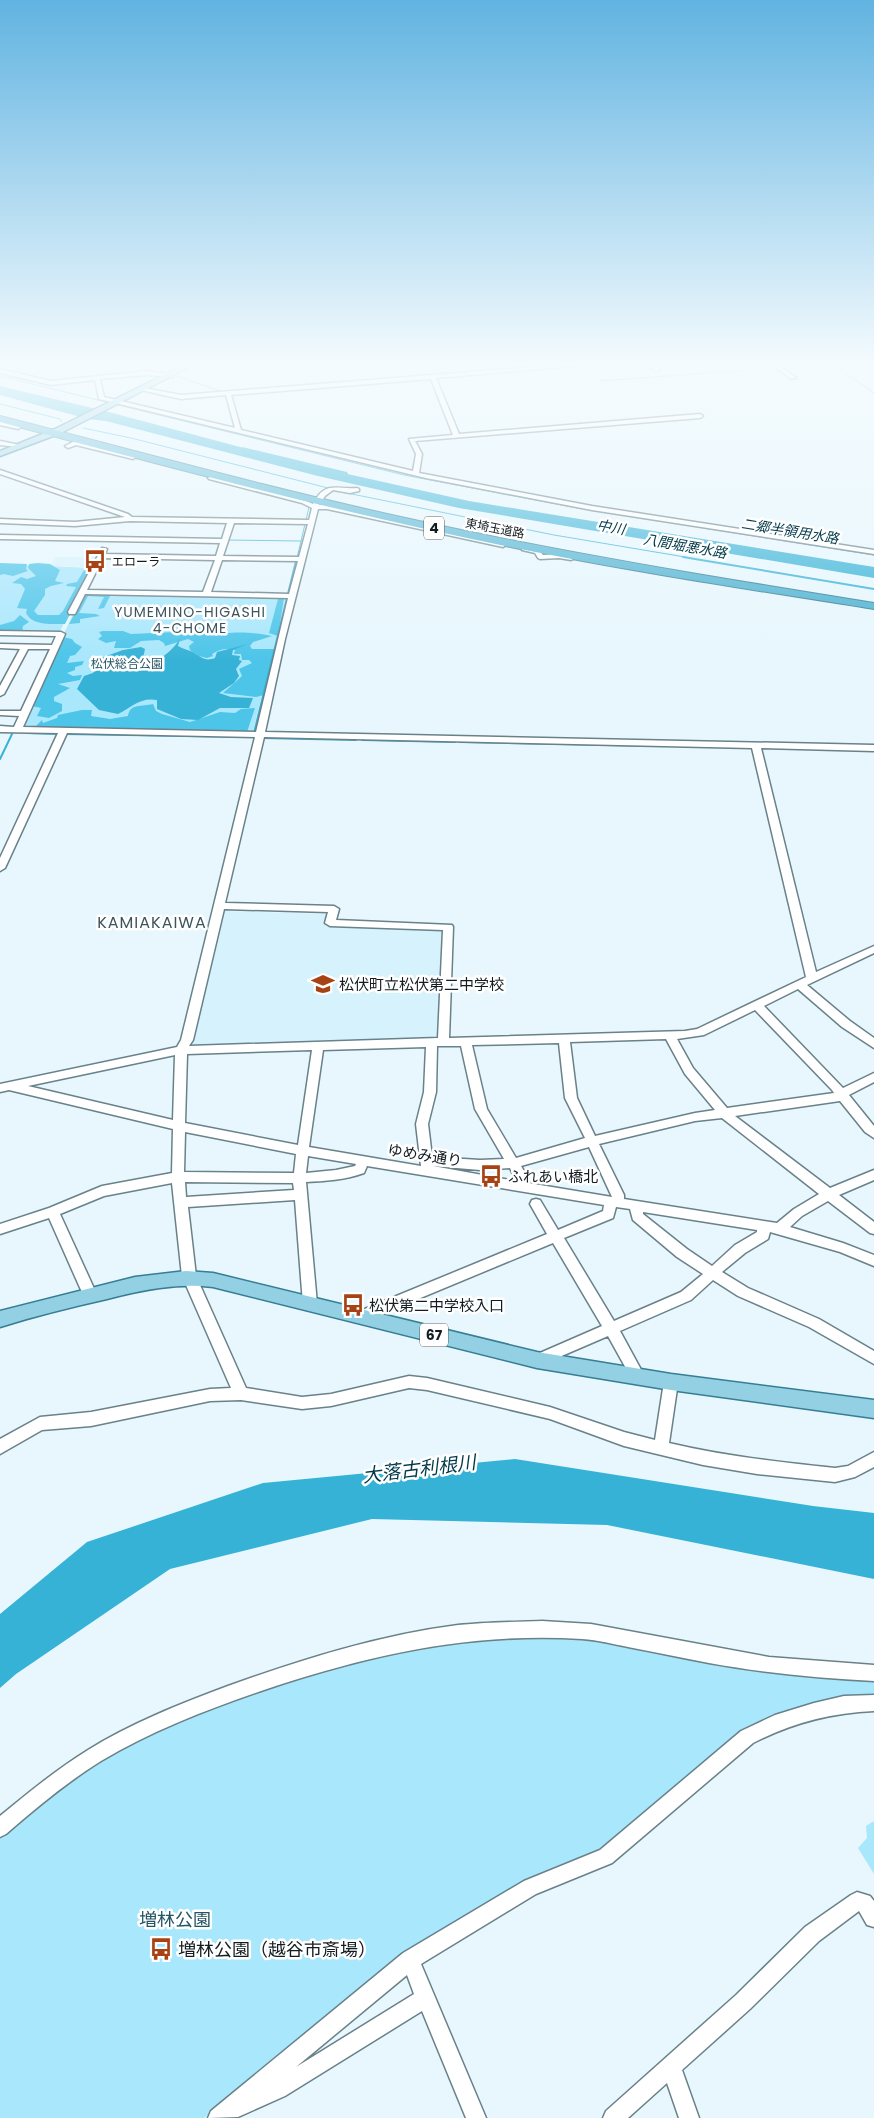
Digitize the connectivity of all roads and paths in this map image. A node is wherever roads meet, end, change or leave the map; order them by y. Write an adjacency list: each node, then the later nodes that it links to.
1 (156, 463): 12 (street)
2 (161, 463): 12 (highway, 東埼玉道路 / 4)
3 (366, 463): 5 (street)
4 (418, 463): 7 (street)
5 (395, 470): 7 (street); 8 (street)
6 (0, 472): 13 (street)
7 (416, 474): 23 (street)
8 (386, 475)
9 (357, 490): 10 (street)
10 (327, 491): 11 (street); 12 (street)
11 (347, 496)
12 (316, 504): 16 (street); 30 (highway, 東埼玉道路 / 4)
13 (130, 519): 17 (street); 18 (street)
14 (0, 521): 17 (street)
15 (231, 522): 16 (street); 18 (street); 22 (street)
16 (312, 522): 26 (street)
17 (75, 524): 20 (street)
18 (152, 530): 21 (street); 22 (street)
19 (0, 537): 20 (street)
20 (67, 538): 21 (street)
21 (109, 539): 24 (street)
22 (224, 541): 25 (street)
23 (874, 552)
24 (101, 556): 25 (street); 27 (street)
25 (219, 558): 26 (street); 28 (street)
26 (301, 559): 29 (street)
27 (82, 592): 28 (street); 31 (street)
28 (206, 595): 29 (street)
29 (292, 596): 42 (street)
30 (874, 607)
31 (72, 612)
32 (0, 633): 35 (street)
33 (0, 646): 34 (street)
34 (25, 647): 35 (street); 36 (street)
35 (55, 647): 38 (street)
36 (0, 694)
37 (0, 713): 38 (street)
38 (25, 714): 40 (street)
39 (0, 729): 40 (street)
40 (17, 730): 41 (street)
41 (62, 733): 42 (street); 45 (street)
42 (259, 735): 43 (street); 46 (street)
43 (756, 746): 44 (street); 48 (street)
44 (874, 748)
45 (0, 868)
46 (218, 906): 53 (street); 57 (street)
47 (872, 952): 48 (street)
48 (812, 978): 49 (street)
49 (800, 985): 50 (street); 55 (street)
50 (757, 1005): 51 (street); 60 (street)
51 (670, 1035): 52 (street); 61 (street)
52 (564, 1039): 54 (street); 64 (street)
53 (438, 1042): 54 (street); 56 (street); 68 (street)
54 (466, 1042): 67 (street)
55 (874, 1044)
56 (318, 1046): 57 (street); 65 (street)
57 (182, 1050): 59 (street); 62 (street)
58 (874, 1077): 60 (street)
59 (3, 1086): 62 (street, ゆめみ通り)
60 (842, 1095): 61 (street); 63 (street)
61 (724, 1114): 64 (street); 73 (street)
62 (178, 1126): 65 (street, ゆめみ通り); 70 (street)
63 (874, 1133)
64 (592, 1141): 67 (street); 76 (street)
65 (303, 1151): 66 (street, ゆめみ通り); 71 (street)
66 (363, 1161): 68 (street, ゆめみ通り); 71 (street)
67 (514, 1163): 68 (street); 72 (street)
68 (427, 1166): 72 (street, ゆめみ通り)
69 (874, 1175): 73 (street)
70 (178, 1177): 71 (street); 75 (street); 79 (street)
71 (299, 1178): 74 (street)
72 (521, 1187): 76 (street, ゆめみ通り)
73 (828, 1194): 82 (street); 83 (street)
74 (300, 1195): 75 (street); 89 (street)
75 (181, 1202): 87 (street)
76 (614, 1202): 78 (street, ゆめみ通り); 84 (street)
77 (536, 1204): 84 (street)
78 (636, 1206): 80 (street, ゆめみ通り); 86 (street)
79 (53, 1212): 81 (street); 88 (street)
80 (764, 1227): 82 (street, ゆめみ通り); 86 (street)
81 (0, 1229)
82 (780, 1229): 85 (street, ゆめみ通り)
83 (874, 1229)
84 (556, 1236): 90 (street); 92 (street)
85 (874, 1262)
86 (712, 1273): 92 (street); 93 (street)
87 (189, 1276): 88 (main road, 67); 89 (main road, 67); 97 (street)
88 (90, 1295): 91 (main road, 67)
89 (310, 1304): 90 (main road, 67)
90 (360, 1317): 94 (main road, 67)
91 (0, 1319)
92 (611, 1328): 94 (street); 95 (street)
93 (874, 1358)
94 (537, 1360): 95 (main road, 67)
95 (638, 1377): 96 (main road, 67)
96 (671, 1382): 98 (main road, 67); 100 (street)
97 (241, 1394): 99 (street); 100 (street)
98 (874, 1409)
99 (0, 1447)
100 (661, 1448): 101 (street)
101 (874, 1459)
102 (874, 1673): 104 (street)
103 (874, 1703): 106 (street)
104 (0, 1828)
105 (874, 1918): 108 (street)
106 (410, 1960): 107 (street); 109 (street)
107 (425, 1998): 109 (street); 110 (street)
108 (671, 2067): 111 (street); 112 (street)
109 (226, 2116)
110 (476, 2118)
111 (613, 2118)
112 (689, 2118)

